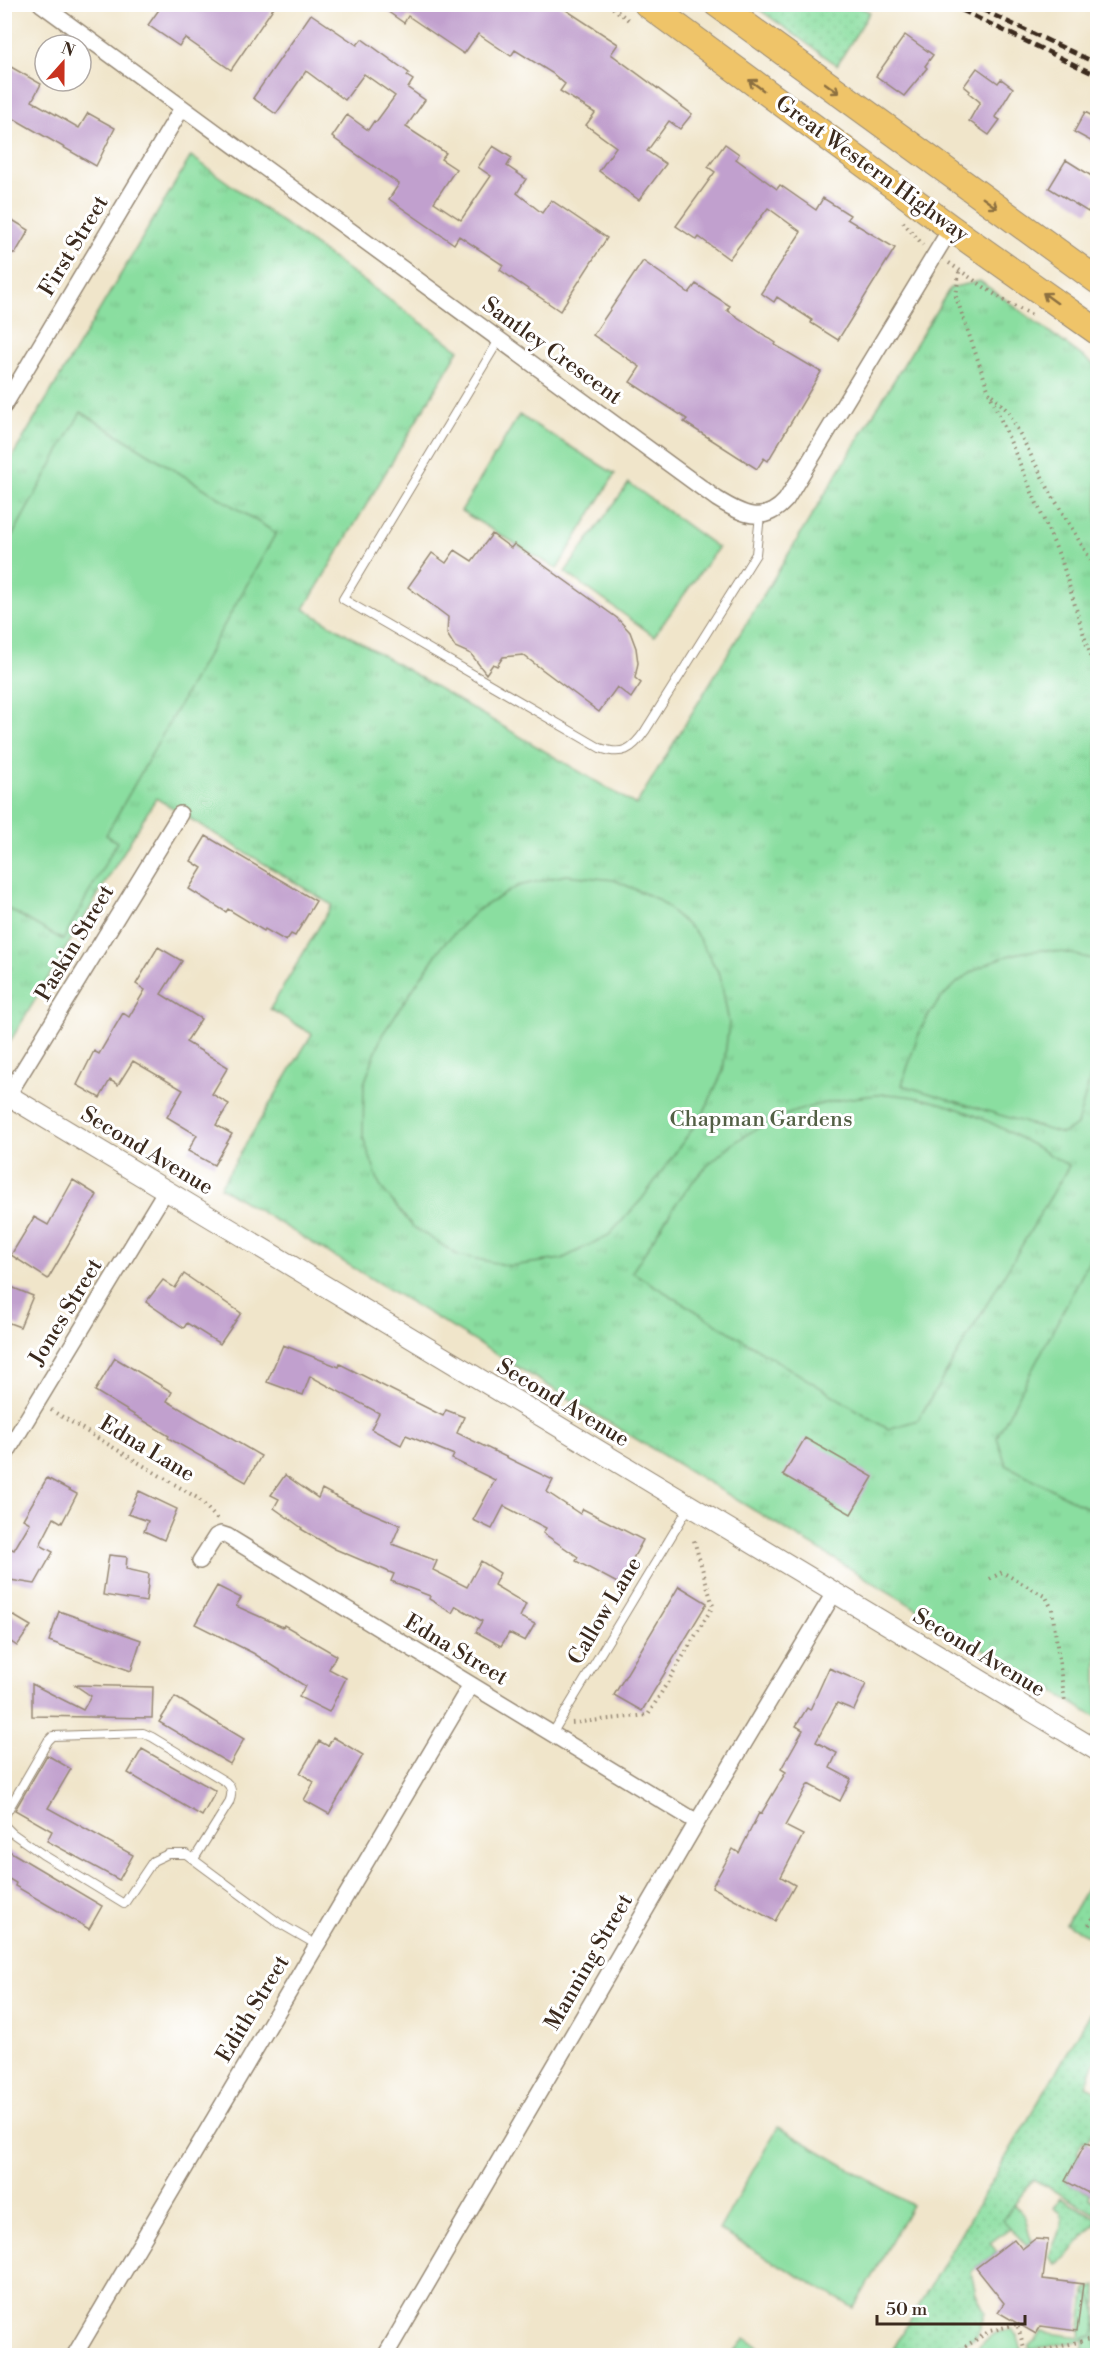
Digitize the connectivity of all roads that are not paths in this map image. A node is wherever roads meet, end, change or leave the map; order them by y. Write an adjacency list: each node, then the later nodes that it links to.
1 (41, 4): 4 (street, Santley Crescent)
2 (647, 4): 5 (highway, Great Western Highway, one-way to 2)
3 (717, 4): 6 (highway, Great Western Highway, one-way to 6)
4 (183, 108): 8 (street, Santley Crescent); 9 (street, First Street)
5 (951, 228): 7 (highway, Great Western Highway, one-way to 5); 10 (street)
6 (1098, 281)
7 (1098, 332)
8 (500, 340): 10 (street, Santley Crescent); 10 (lane)
9 (4, 406)
10 (760, 515)
11 (180, 814): 12 (street, Paskin Street)
12 (6, 1094): 13 (street, Second Avenue)
13 (166, 1190): 14 (street, Jones Street); 15 (street, Second Avenue)
14 (4, 1457)
15 (689, 1507): 17 (street, Second Avenue); 19 (lane, Callow Lane)
16 (201, 1561): 18 (street, Edna Street)
17 (834, 1593): 20 (street, Second Avenue); 22 (street, Manning Street)
18 (470, 1686): 19 (street, Edna Street); 25 (street, Edith Street)
19 (552, 1734): 22 (street, Edna Street)
20 (1098, 1751)
21 (4, 1817): 24 (lane)
22 (697, 1822): 27 (street, Manning Street)
23 (4, 1826): 24 (lane)
24 (194, 1858): 25 (lane)
25 (317, 1945): 26 (street, Edith Street)
26 (74, 2355)
27 (385, 2355)

